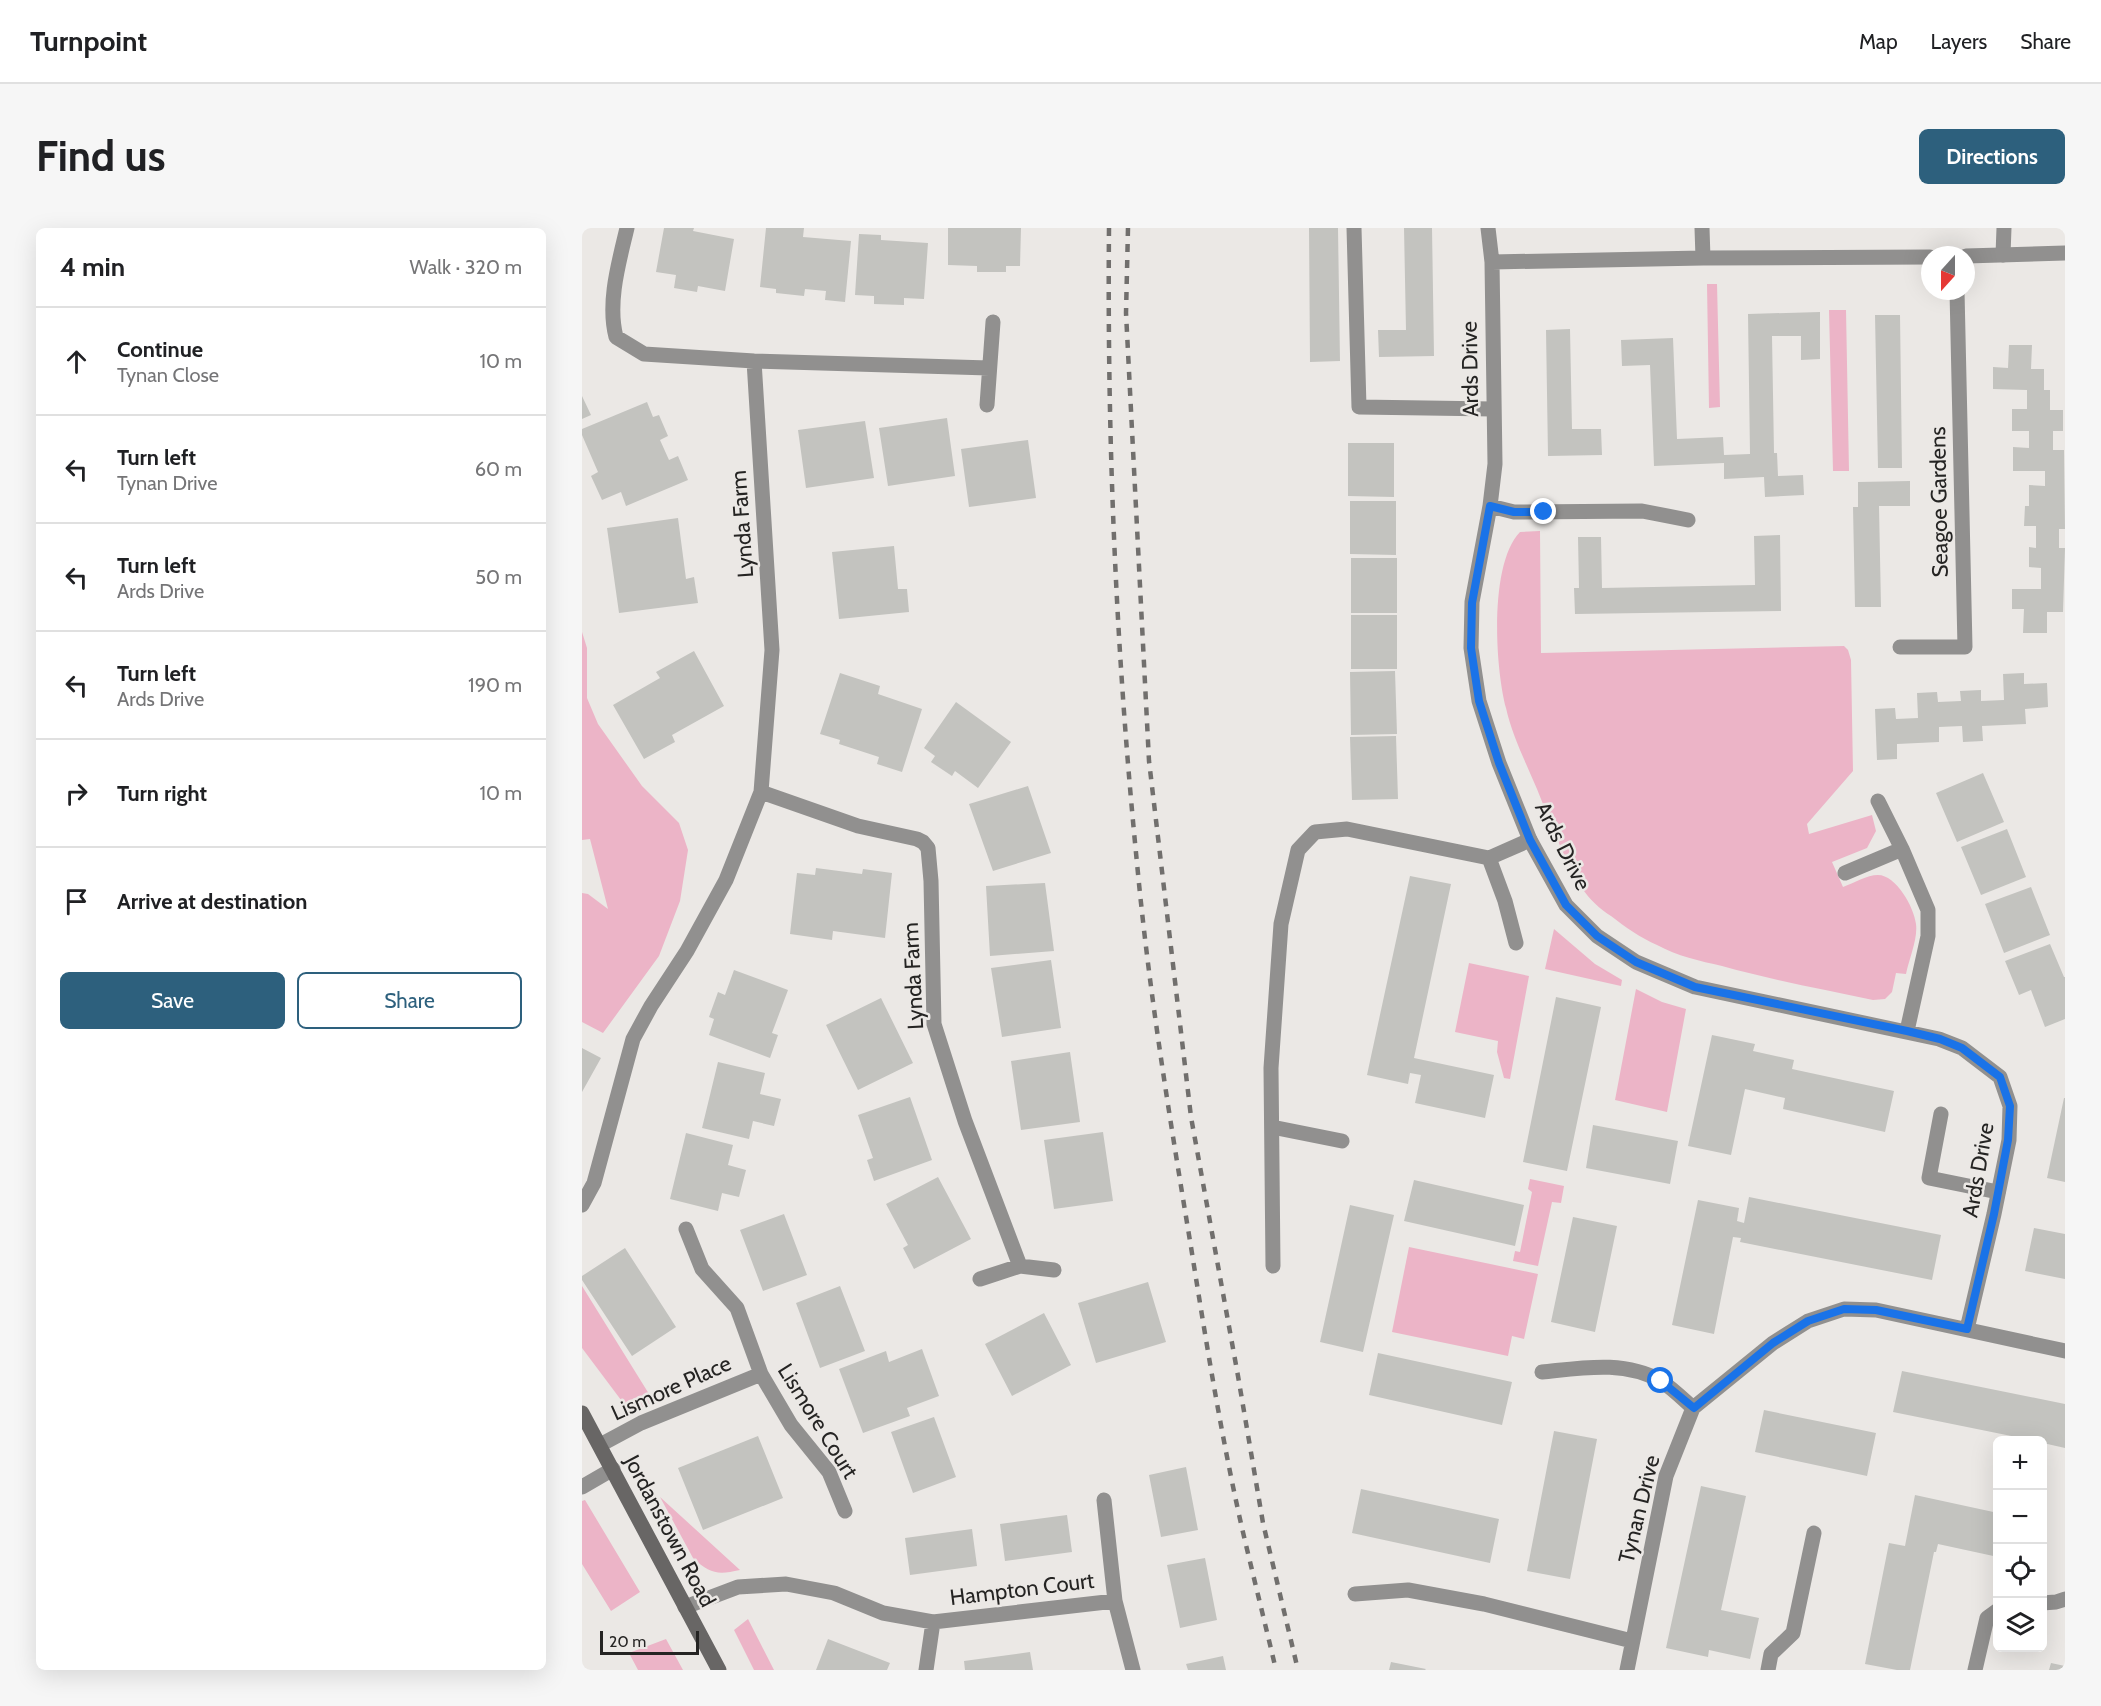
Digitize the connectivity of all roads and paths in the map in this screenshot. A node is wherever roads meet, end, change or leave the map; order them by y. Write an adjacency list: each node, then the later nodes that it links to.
1 (627, 228): 14 (street)
2 (1354, 228): 17 (street)
3 (1488, 228): 11 (street, Ards Drive)
4 (1702, 228): 10 (street)
5 (2004, 228): 7 (street)
6 (2065, 253): 7 (street)
7 (2003, 255): 8 (street)
8 (1975, 256)
9 (1921, 257): 10 (street)
10 (1702, 258): 11 (street)
11 (1492, 262): 17 (street, Ards Drive)
12 (1957, 300): 20 (street, Seagoe Gardens)
13 (993, 322): 15 (street)
14 (753, 361): 15 (street); 21 (street, Lynda Farm)
15 (989, 368): 16 (street)
16 (987, 405)
17 (1493, 409): 18 (street, Ards Drive)
18 (1490, 506): 19 (street); 23 (street, Ards Drive)
19 (1688, 520)
20 (1900, 647)
21 (761, 792): 33 (street, Lynda Farm); 35 (street, Lynda Farm)
22 (1878, 801): 24 (street)
23 (1530, 840): 25 (street); 28 (street, Ards Drive)
24 (1902, 849): 26 (street); 28 (street)
25 (1489, 858): 27 (street); 30 (street)
26 (1845, 873)
27 (1516, 943)
28 (1907, 1031): 32 (street, Ards Drive)
29 (1941, 1114): 32 (street)
30 (1272, 1127): 31 (street); 36 (street)
31 (1342, 1141)
32 (1998, 1192): 39 (street, Ards Drive)
33 (582, 1205)
34 (686, 1229): 42 (street, Lismore Court)
35 (1020, 1266): 37 (street); 38 (street)
36 (1273, 1266)
37 (1054, 1270)
38 (980, 1279)
39 (1967, 1329): 40 (street, Tynan Drive); 43 (street, Tynan Drive)
40 (2065, 1351)
41 (1542, 1372): 43 (street)
42 (761, 1374): 45 (street, Lismore Place); 49 (street, Lismore Court)
43 (1694, 1408): 58 (street, Tynan Drive)
44 (582, 1413): 45 (street, Jordanstown Road)
45 (600, 1445): 46 (street, Jordanstown Road)
46 (612, 1469): 47 (street); 55 (street, Jordanstown Road)
47 (582, 1487)
48 (1104, 1500): 53 (street, Hampton Court)
49 (845, 1511)
50 (1814, 1533): 63 (street)
51 (1355, 1594): 58 (street)
52 (2065, 1599): 54 (street)
53 (1115, 1601): 57 (street, Hampton Court); 61 (street, Hampton Court)
54 (2047, 1603)
55 (685, 1607): 57 (street, Hampton Court); 59 (street, Jordanstown Road)
56 (1993, 1614): 64 (street)
57 (933, 1622): 60 (street, Hampton Court)
58 (1632, 1641): 62 (street, Tynan Drive)
59 (719, 1670)
60 (926, 1670)
61 (1133, 1670)
62 (1627, 1670)
63 (1768, 1670)
64 (1975, 1670)

